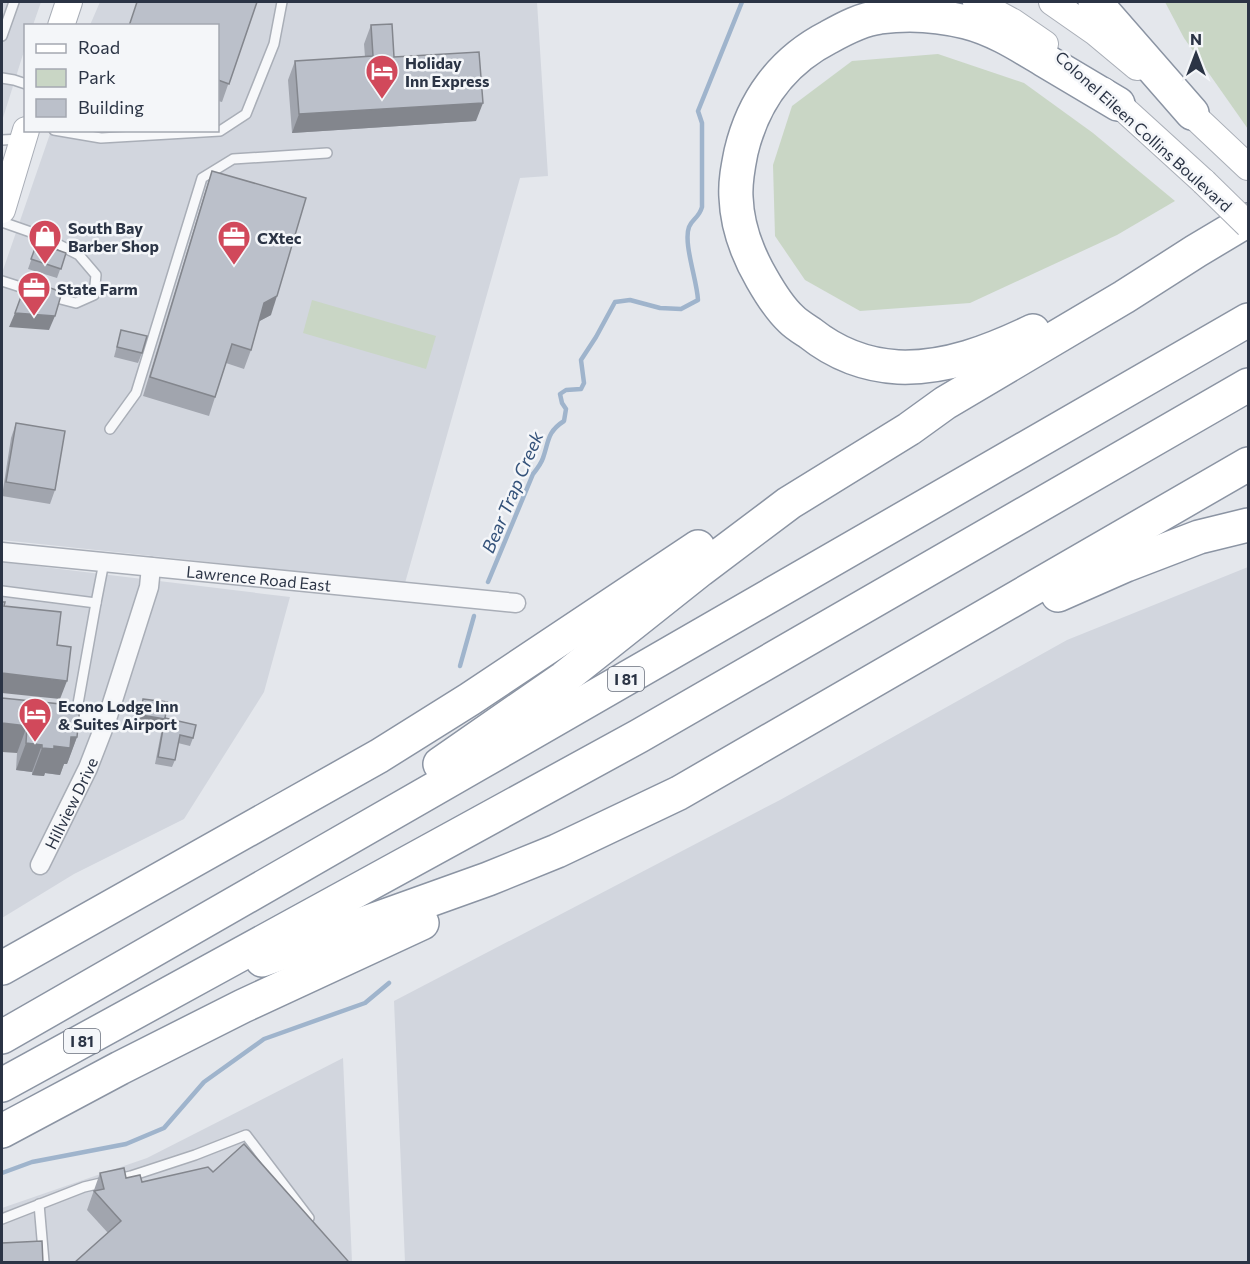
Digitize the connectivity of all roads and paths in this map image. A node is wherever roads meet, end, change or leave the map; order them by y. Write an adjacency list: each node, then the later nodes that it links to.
1 (14, 2): 8 (lane)
2 (69, 2): 7 (main road)
3 (282, 2): 13 (lane)
4 (976, 2): 11 (main road, Colonel Eileen Collins Boulevard)
5 (1052, 2): 12 (main road)
6 (1095, 2): 12 (highway)
7 (62, 24)
8 (2, 36)
9 (2, 78): 10 (lane)
10 (24, 83)
11 (1118, 104): 21 (main road, Colonel Eileen Collins Boulevard, bridge); 22 (highway)
12 (1192, 113): 18 (main road)
13 (219, 131)
14 (66, 132): 15 (lane)
15 (203, 132)
16 (17, 136): 19 (main road)
17 (327, 153): 27 (lane)
18 (1246, 165)
19 (2, 211): 23 (lane)
20 (1248, 220): 22 (highway)
21 (1248, 225)
22 (1196, 250): 26 (highway)
23 (2, 281)
24 (1248, 320): 42 (highway, I 81)
25 (1248, 385): 44 (highway, I 81)
26 (945, 403): 42 (highway); 43 (highway)
27 (110, 429)
28 (1248, 464): 36 (highway)
29 (1248, 525): 36 (highway)
30 (2, 552): 31 (street, Lawrence Road East)
31 (104, 562): 32 (street, Lawrence Road East); 34 (lane)
32 (151, 567): 35 (street, Lawrence Road East); 39 (street, Hillview Drive)
33 (2, 591): 34 (lane)
34 (96, 603): 38 (lane)
35 (516, 603)
36 (908, 661): 40 (highway)
37 (65, 713): 38 (lane)
38 (76, 715): 39 (lane)
39 (107, 718): 41 (street, Hillview Drive)
40 (557, 851): 44 (highway); 47 (highway)
41 (40, 865)
42 (267, 885): 45 (highway, I 81)
43 (2, 968)
44 (162, 997): 46 (highway, I 81)
45 (2, 1037)
46 (2, 1085)
47 (2, 1131)
48 (39, 1204): 49 (lane); 50 (lane); 51 (lane)
49 (2, 1219)
50 (314, 1226)
51 (44, 1263)

